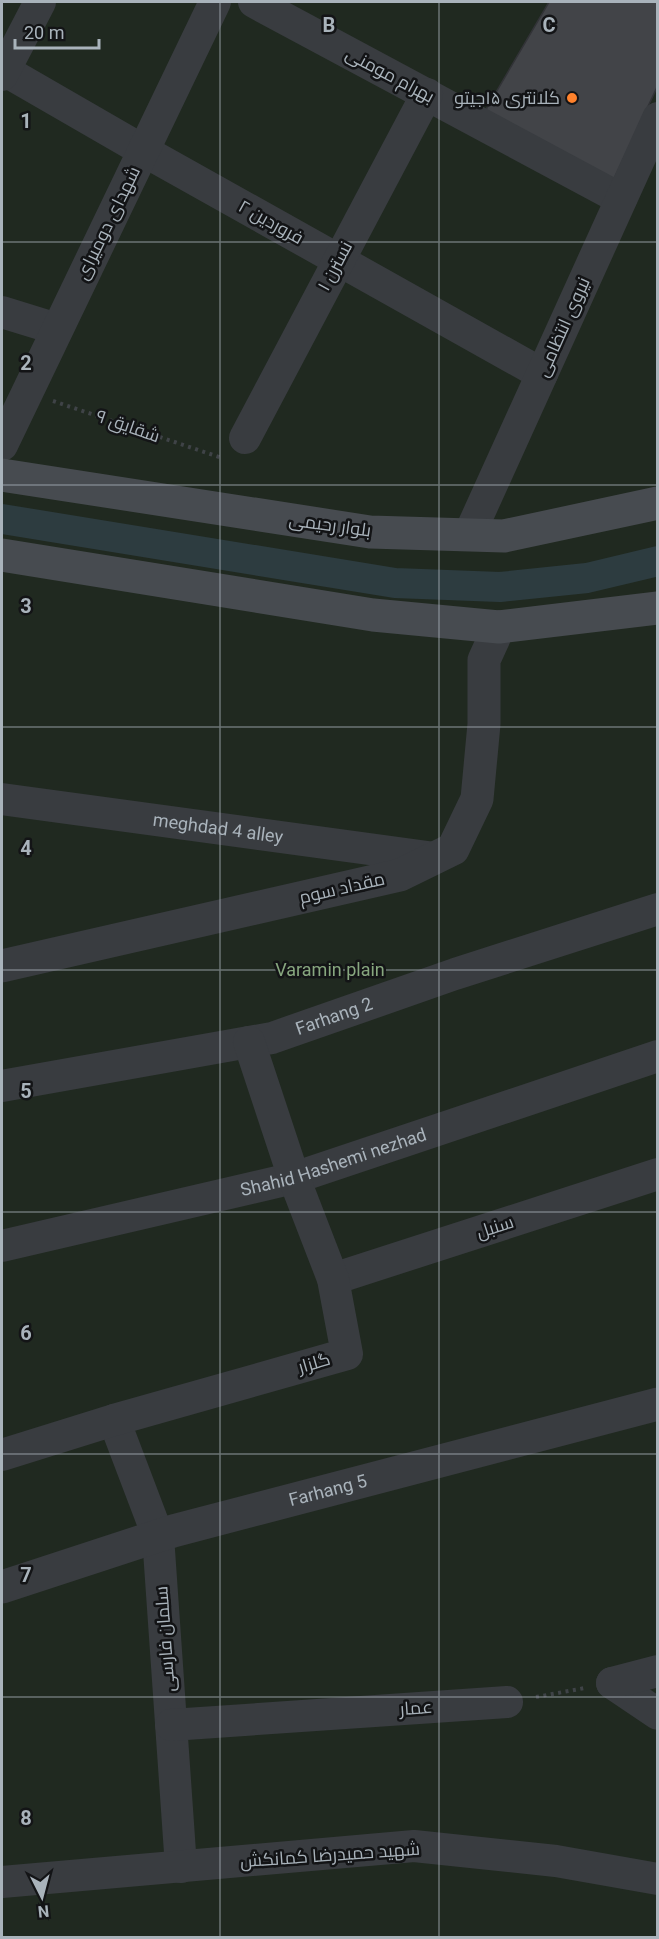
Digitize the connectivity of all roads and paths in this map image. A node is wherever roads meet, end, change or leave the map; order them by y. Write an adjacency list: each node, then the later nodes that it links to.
1 (40, 2): 4 (street)
2 (215, 2): 7 (street, شهدای دومیرای)
3 (255, 2): 5 (street, بهرام مومنی)
4 (2, 71): 7 (street, فروردین ۲)
5 (427, 94): 9 (street, بهرام مومنی); 10 (street, نسترن ۱)
6 (657, 118): 8 (street, نیروی انتظامی)
7 (144, 151): 10 (street, فروردین ۲); 12 (street, شهدای دومیرای)
8 (649, 155): 9 (street, نیروی انتظامی)
9 (621, 199): 13 (street, نیروی انتظامی)
10 (338, 260): 13 (street, فروردین ۲); 15 (street, نسترن ۱)
11 (2, 312): 12 (street)
12 (57, 330): 14 (street, شهدای دومیرای)
13 (542, 374): 19 (street, نیروی انتظامی)
14 (14, 388): 15 (path, شقایق ۹); 16 (street, شهدای دومیرای)
15 (245, 438)
16 (2, 445)
17 (2, 475): 19 (main road, بلوار رحیمی)
18 (657, 503): 19 (main road, بلوار رحیمی)
19 (469, 535)
20 (2, 555): 22 (main road)
21 (657, 608): 22 (main road)
22 (499, 627): 24 (street, مقداد سوم)
23 (2, 799): 24 (street, meghdad 4 alley)
24 (435, 858): 26 (street, مقداد سوم)
25 (657, 909): 27 (street, Farhang 2)
26 (2, 966)
27 (249, 1042): 29 (street, Farhang 2); 31 (street, گلزار)
28 (657, 1056): 31 (street, Shahid Hashemi nezhad)
29 (2, 1086)
30 (657, 1174): 33 (street, سنبل)
31 (294, 1178): 32 (street, Shahid Hashemi nezhad); 33 (street, گلزار)
32 (2, 1246)
33 (333, 1279): 35 (street, گلزار)
34 (657, 1404): 37 (street, Farhang 5)
35 (114, 1420): 36 (street, گلزار); 37 (street, سلمان فارسی)
36 (2, 1455)
37 (158, 1536): 38 (street, Farhang 5); 43 (street, سلمان فارسی)
38 (2, 1587)
39 (657, 1671): 40 (street)
40 (612, 1683): 41 (path); 42 (street)
41 (507, 1702): 43 (street, عمار)
42 (657, 1714)
43 (171, 1725): 44 (street, سلمان فارسی)
44 (181, 1867): 45 (street, شهید حمیدرضا کمانکش); 46 (street, شهید حمیدرضا کمانکش)
45 (657, 1880)
46 (2, 1882)

